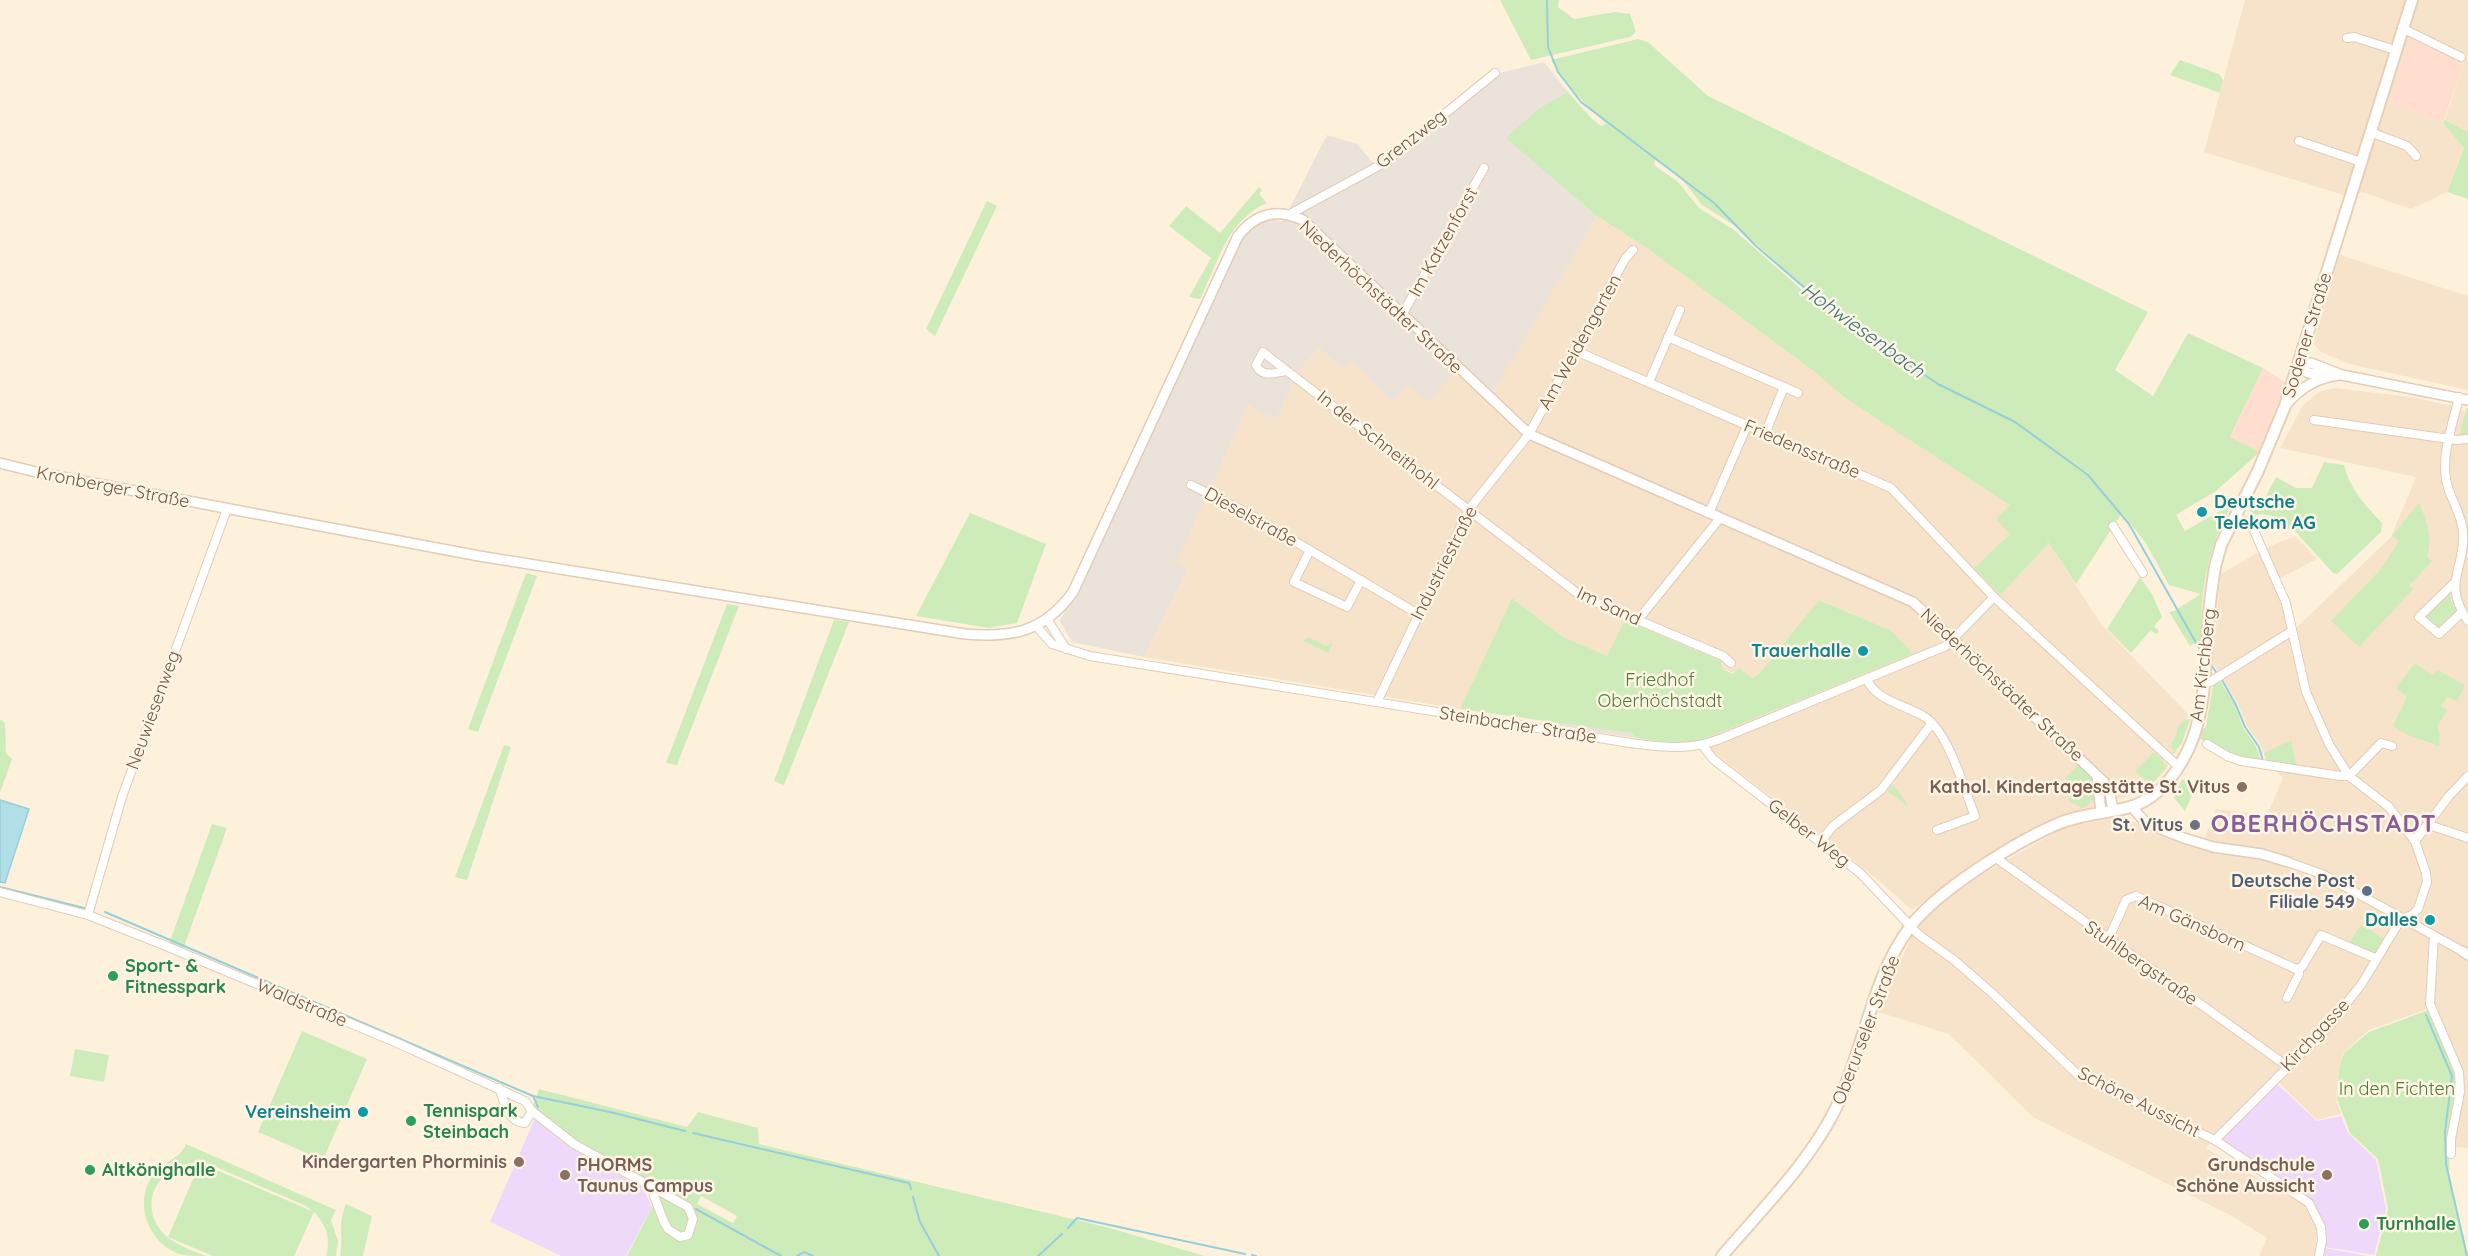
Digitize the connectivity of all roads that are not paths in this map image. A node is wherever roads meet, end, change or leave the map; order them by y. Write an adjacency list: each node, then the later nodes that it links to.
1 (2412, 0): 2 (main road, Sodener Straße)
2 (2403, 28): 4 (main road, Sodener Straße); 5 (street)
3 (2347, 38): 4 (street)
4 (2395, 50): 7 (main road, Sodener Straße)
5 (2461, 57)
6 (1495, 73): 12 (street, Grenzweg)
7 (2370, 132): 9 (street); 10 (main road, Sodener Straße)
8 (2299, 141): 10 (street)
9 (2416, 156)
10 (2361, 162): 17 (main road, Sodener Straße)
11 (1484, 168): 15 (street, Im Katzenforst)
12 (1290, 214): 15 (street, Niederhöchstädter Straße); 52 (street, Niederhöchstädter Straße)
13 (1634, 250): 18 (street, Am Weidengarten)
14 (1680, 310): 16 (street)
15 (1402, 315): 31 (street, Niederhöchstädter Straße)
16 (1668, 337): 24 (street); 25 (street)
17 (2304, 342): 19 (main road, Sodener Straße); 20 (street)
18 (1576, 351): 24 (street, Friedensstraße); 31 (street, Am Weidengarten)
19 (2298, 363): 20 (street); 23 (street); 28 (main road, Sodener Straße)
20 (2316, 364): 22 (street)
21 (1287, 370): 39 (street, In der Schneithohl)
22 (2342, 375): 23 (street); 27 (street)
23 (2331, 376): 28 (street)
24 (1649, 382): 30 (street, Friedensstraße)
25 (1784, 387): 26 (street); 32 (street)
26 (1798, 393)
27 (2463, 399): 33 (street)
28 (2285, 406): 37 (main road, Sodener Straße)
29 (2314, 420): 33 (street, Sodener Straße)
30 (1747, 426): 32 (street, Friedensstraße); 40 (street)
31 (1528, 434): 39 (street, Industriestraße); 40 (street, Niederhöchstädter Straße)
32 (1765, 434): 49 (street, Friedensstraße)
33 (2450, 439): 34 (street, Sodener Straße); 43 (street)
34 (2468, 439)
35 (0, 463): 38 (street, Kronberger Straße)
36 (1191, 485): 45 (street, Dieselstraße)
37 (2241, 502): 41 (main road, Am Kirchberg)
38 (227, 509): 55 (street, Kronberger Straße); 82 (street, Neuwiesenweg)
39 (1469, 509): 51 (street, Industriestraße); 53 (street, Im Sand)
40 (1709, 513): 42 (street, Niederhöchstädter Straße)
41 (2235, 516): 56 (street); 61 (main road, Am Kirchberg)
42 (1720, 518): 53 (street); 57 (street, Niederhöchstädter Straße)
43 (2465, 523): 48 (street)
44 (2114, 526): 46 (street)
45 (1310, 550): 47 (street, Dieselstraße); 47 (street, Dieselstraße)
46 (2143, 573)
47 (1360, 580): 51 (street, Dieselstraße)
48 (2454, 583): 50 (street); 50 (street)
49 (1994, 597): 57 (street); 67 (street, Friedensstraße)
50 (2462, 612): 54 (street)
51 (1418, 614): 62 (street, Industriestraße)
52 (1047, 619): 55 (street, Niederhöchstädter Straße); 58 (street)
53 (1638, 620): 59 (street, Im Sand)
54 (2468, 621)
55 (1036, 626): 58 (street, Steinbacher Straße)
56 (2292, 631): 61 (street); 69 (street)
57 (1953, 641): 60 (street, Steinbacher Straße); 68 (street, Niederhöchstädter Straße)
58 (1066, 649): 62 (street, Steinbacher Straße)
59 (1731, 663)
60 (1867, 679): 63 (street); 65 (street, Steinbacher Straße)
61 (2210, 680): 67 (main road, Am Kirchberg)
62 (1377, 702): 65 (street, Steinbacher Straße)
63 (1932, 723): 75 (street); 77 (street)
64 (2207, 744): 69 (street)
65 (1703, 746): 77 (street, Gelber Weg)
66 (2392, 746): 69 (street)
67 (2179, 767): 71 (main road, Am Kirchberg)
68 (2096, 774): 72 (street, Niederhöchstädter Straße); 73 (street, Niederhöchstädter Straße)
69 (2349, 776): 78 (street)
70 (2468, 776): 74 (street)
71 (2132, 807): 72 (main road, Oberurseler Straße); 80 (street)
72 (2114, 810): 73 (main road, Oberurseler Straße)
73 (2102, 812): 79 (main road, Oberurseler Straße)
74 (2429, 825): 76 (street); 78 (street)
75 (1937, 830)
76 (2468, 838)
77 (1821, 841): 84 (street, Gelber Weg)
78 (2415, 841): 83 (street, Kirchgasse)
79 (1996, 858): 84 (main road, Oberurseler Straße); 86 (street, Stuhlbergstraße)
80 (2288, 862): 83 (street)
81 (0, 892): 82 (street, Waldstraße)
82 (88, 915): 92 (street, Waldstraße)
83 (2401, 919): 85 (street); 88 (street, Kirchgasse)
84 (1911, 926): 94 (street, Schöne Aussicht); 97 (main road, Oberurseler Straße)
85 (2434, 936): 87 (street); 95 (street)
86 (2108, 940): 89 (street, Am Gänsborn); 91 (street, Stuhlbergstraße)
87 (2465, 953)
88 (2377, 959): 89 (street); 91 (street, Kirchgasse)
89 (2299, 969): 90 (street)
90 (2287, 998)
91 (2287, 1066): 94 (street, Kirchgasse)
92 (499, 1088): 93 (street, Waldstraße); 93 (street)
93 (532, 1112): 96 (street, Waldstraße)
94 (2215, 1140): 98 (street, Schöne Aussicht)
95 (2451, 1154)
96 (651, 1188): 96 (street, Waldstraße)
97 (1722, 1256)
98 (2319, 1256)

